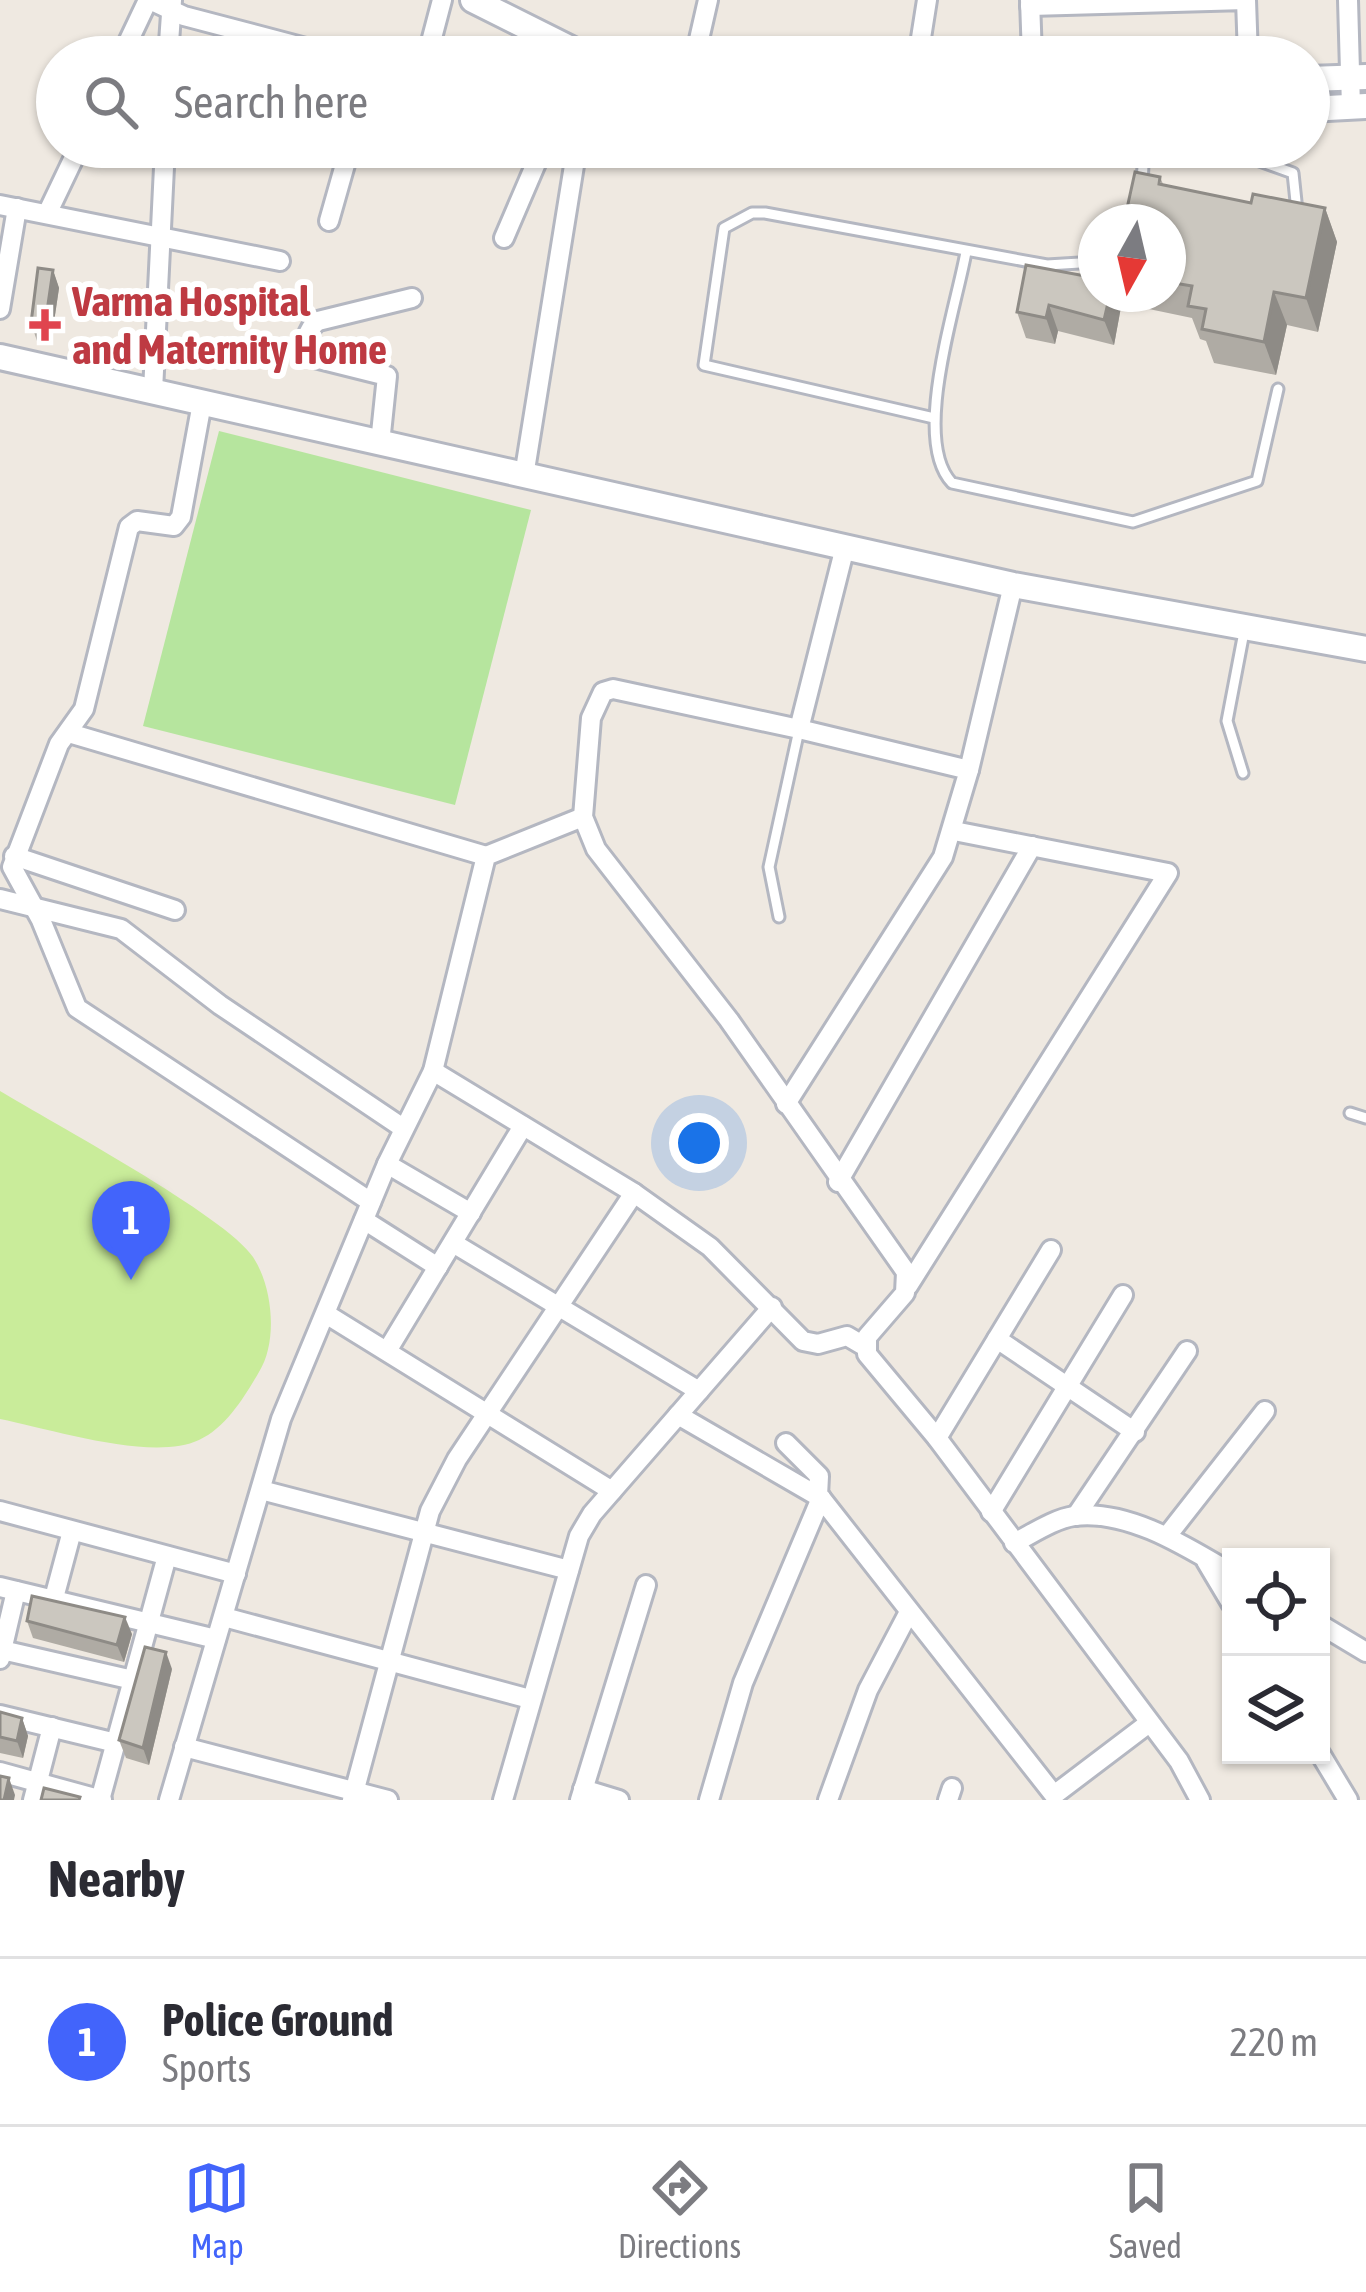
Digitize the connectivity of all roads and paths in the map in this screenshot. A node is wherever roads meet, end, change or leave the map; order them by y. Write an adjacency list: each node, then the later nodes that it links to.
1 (149, 0): 8 (street); 9 (street)
2 (442, 0): 12 (street)
3 (473, 0): 13 (street)
4 (708, 0): 14 (street)
5 (927, 0): 15 (street)
6 (1348, 0): 18 (street)
7 (1030, 3): 16 (street); 17 (street)
8 (171, 4): 10 (street); 11 (street)
9 (131, 36)
10 (169, 36)
11 (273, 36)
12 (433, 36)
13 (545, 36)
14 (700, 36)
15 (921, 36)
16 (1031, 36)
17 (1247, 36)
18 (1357, 77): 19 (street)
19 (1358, 106)
20 (69, 168): 29 (street)
21 (164, 168): 33 (street)
22 (344, 168): 30 (street)
23 (533, 168): 32 (street)
24 (574, 168): 45 (street)
25 (1142, 168): 27 (lane)
26 (1279, 168): 31 (lane)
27 (1139, 202)
28 (8, 206): 29 (street); 38 (street)
29 (47, 214): 33 (street)
30 (329, 221)
31 (1303, 223)
32 (504, 238)
33 (162, 240): 35 (street); 41 (street)
34 (966, 252): 36 (lane); 43 (lane); 43 (lane)
35 (280, 261)
36 (1078, 266)
37 (412, 298): 44 (street)
38 (0, 309)
39 (0, 357): 41 (street)
40 (1278, 389): 43 (lane)
41 (153, 392): 42 (street)
42 (202, 403): 44 (street); 51 (street)
43 (934, 418)
44 (380, 443): 45 (street)
45 (524, 476): 46 (street)
46 (845, 547): 47 (street); 50 (street)
47 (1012, 585): 48 (street); 52 (street)
48 (1246, 627): 49 (street); 53 (lane)
49 (1366, 649)
50 (799, 729): 52 (street); 54 (street); 62 (lane)
51 (69, 734): 57 (street); 58 (street)
52 (970, 770): 55 (street)
53 (1244, 773)
54 (583, 817): 58 (street); 64 (street)
55 (954, 831): 56 (street); 64 (street)
56 (1032, 846): 70 (street); 77 (street)
57 (14, 856): 60 (street); 61 (street)
58 (486, 856): 63 (street)
59 (0, 899): 60 (street)
60 (34, 909): 68 (street); 72 (street)
61 (175, 910)
62 (779, 917)
63 (433, 1071): 67 (street); 68 (street)
64 (786, 1104): 70 (street)
65 (1350, 1113): 66 (lane)
66 (1366, 1118)
67 (523, 1126): 71 (street); 73 (street)
68 (403, 1128): 69 (street)
69 (387, 1164): 72 (street); 73 (street)
70 (838, 1181): 77 (street)
71 (634, 1193): 79 (street); 80 (street)
72 (367, 1211): 76 (street); 81 (street)
73 (471, 1213): 74 (street)
74 (453, 1243): 76 (street); 80 (street)
75 (1051, 1250): 82 (street)
76 (438, 1267): 84 (street)
77 (908, 1286): 83 (street)
78 (1123, 1295): 86 (street)
79 (772, 1307): 83 (street); 87 (street)
80 (561, 1308): 87 (street); 90 (street)
81 (326, 1314): 84 (street); 94 (street)
82 (997, 1339): 86 (street); 92 (street)
83 (865, 1346): 92 (street)
84 (387, 1351): 90 (street)
85 (1187, 1351): 91 (street)
86 (1068, 1387): 91 (street); 98 (street)
87 (699, 1391): 89 (street)
88 (1265, 1411): 102 (street)
89 (677, 1415): 95 (street); 96 (street)
90 (490, 1417): 95 (street); 101 (street)
91 (1135, 1432): 99 (street)
92 (937, 1438): 98 (street)
93 (786, 1443): 96 (street)
94 (261, 1490): 101 (street); 108 (street)
95 (612, 1491): 107 (street)
96 (819, 1497): 113 (street); 140 (street)
97 (0, 1511): 100 (street)
98 (991, 1512): 103 (street)
99 (1076, 1516): 102 (street); 103 (street)
100 (72, 1531): 104 (street); 112 (street)
101 (422, 1532): 107 (street); 120 (street)
102 (1167, 1536): 105 (street)
103 (1014, 1543): 124 (street)
104 (167, 1556): 108 (street); 115 (street)
105 (1204, 1557): 106 (street); 110 (street)
106 (1222, 1568)
107 (569, 1570): 122 (street)
108 (236, 1574): 114 (street)
109 (646, 1585): 131 (street)
110 (1222, 1588)
111 (8, 1589): 112 (street); 119 (street)
112 (54, 1598): 115 (street)
113 (909, 1612): 133 (street); 141 (street)
114 (224, 1617): 117 (street); 120 (street)
115 (149, 1622): 117 (street); 121 (street)
116 (1330, 1630): 118 (street)
117 (216, 1639): 127 (street)
118 (1366, 1652)
119 (1, 1655): 121 (street)
120 (392, 1662): 122 (street); 132 (street)
121 (133, 1680): 126 (street)
122 (530, 1699): 138 (street)
123 (0, 1715): 125 (street)
124 (1149, 1723): 133 (street); 142 (street)
125 (52, 1727): 126 (street); 130 (street)
126 (116, 1743): 135 (street)
127 (184, 1748): 132 (street); 136 (street)
128 (1327, 1764): 134 (street)
129 (0, 1772): 130 (street)
130 (36, 1791): 135 (street)
131 (581, 1795): 139 (street)
132 (353, 1796): 137 (street)
133 (1051, 1797)
134 (1348, 1799)
135 (100, 1800)
136 (169, 1800)
137 (388, 1800)
138 (502, 1800)
139 (619, 1800)
140 (709, 1800)
141 (828, 1800)
142 (1200, 1800)

